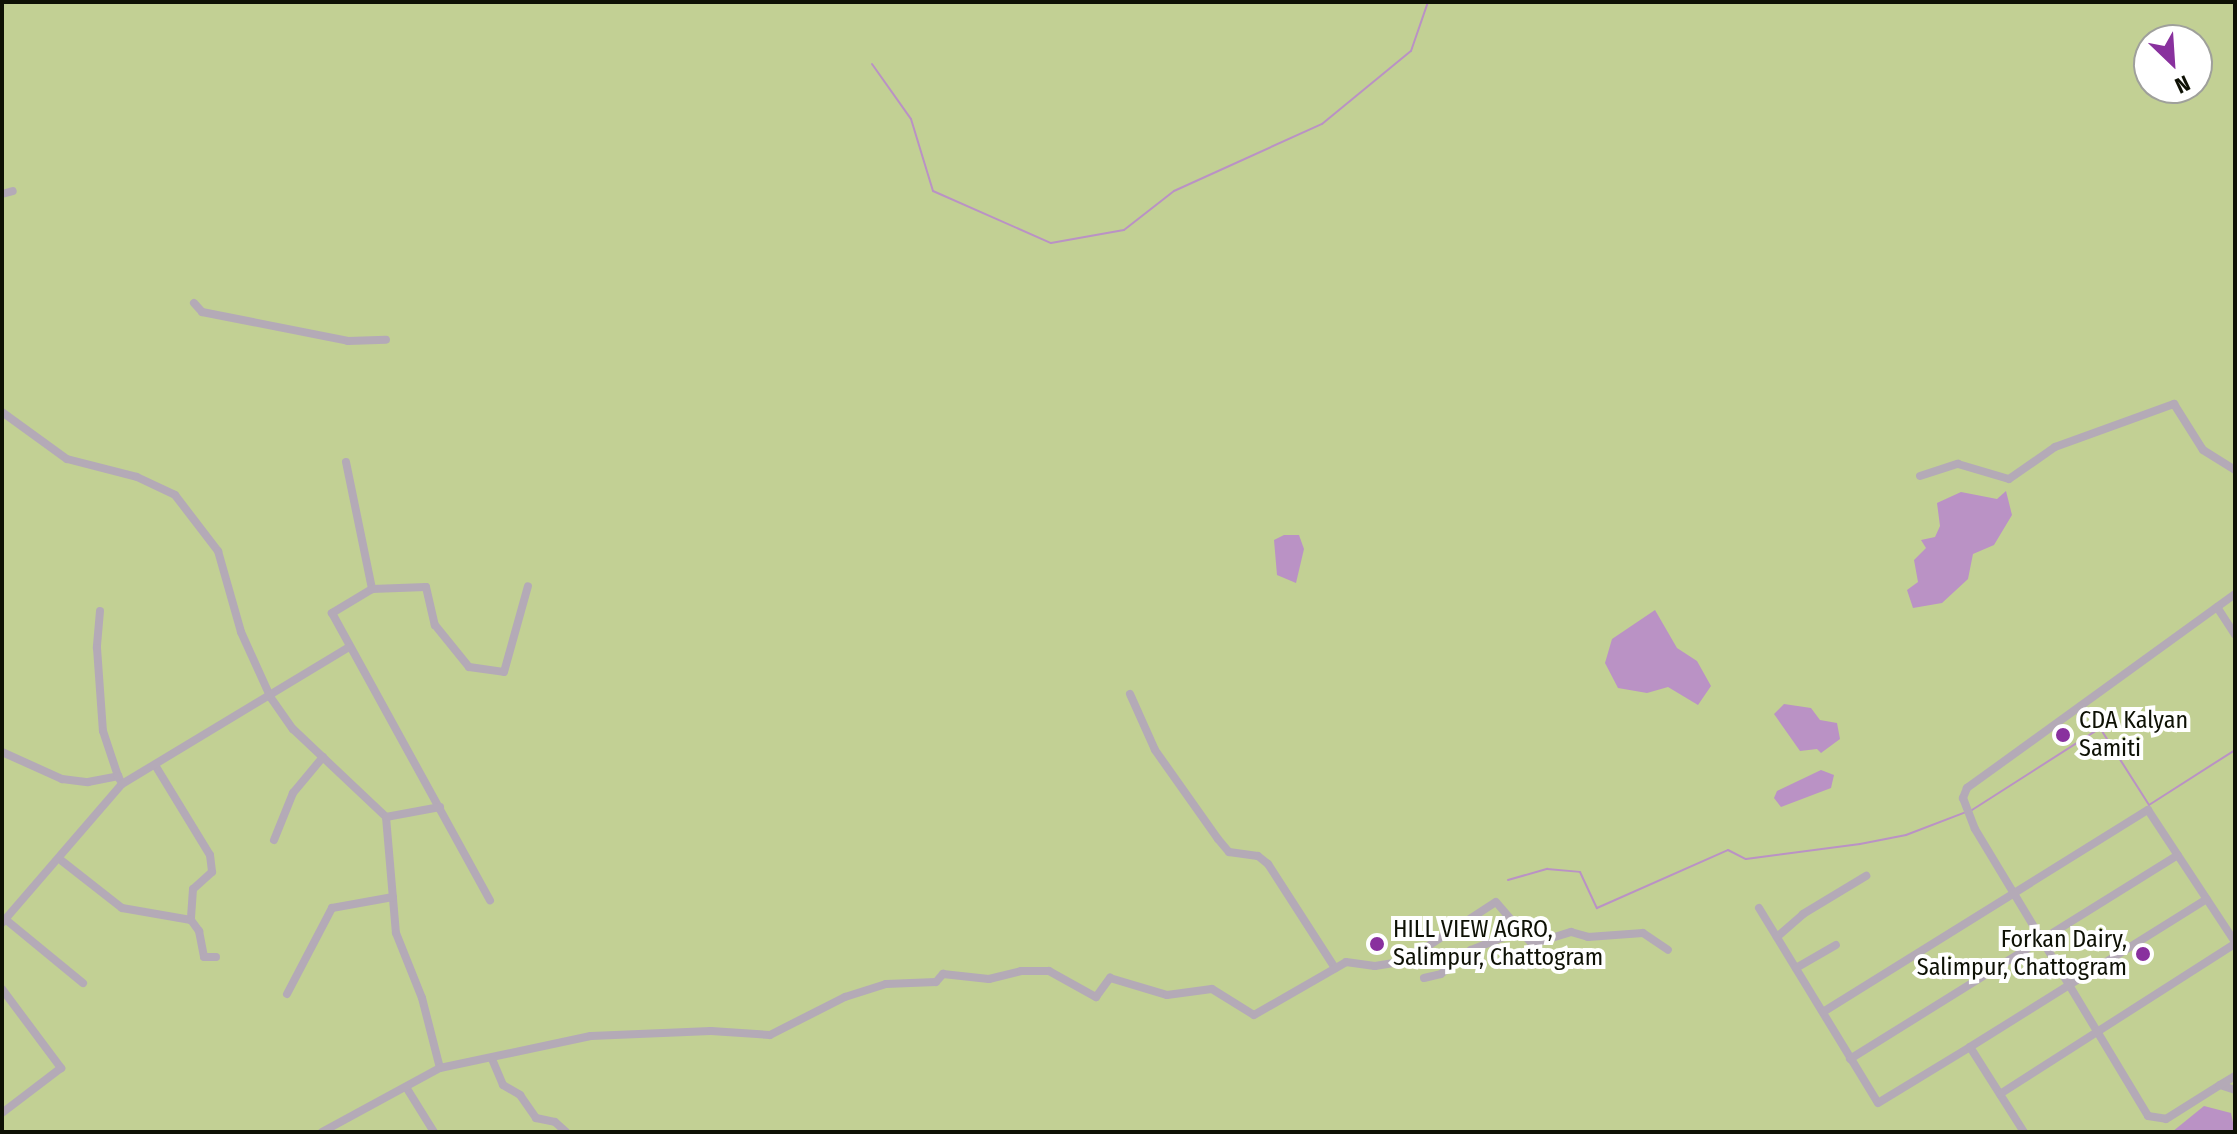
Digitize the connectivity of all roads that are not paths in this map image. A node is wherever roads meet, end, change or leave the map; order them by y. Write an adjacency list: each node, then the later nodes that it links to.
1 (13, 191): 2 (street)
2 (2, 194)
3 (194, 303): 4 (street)
4 (386, 340)
5 (2, 412): 17 (street)
6 (346, 462): 10 (street)
7 (2235, 470): 8 (street)
8 (1920, 476)
9 (528, 586): 10 (street)
10 (372, 589): 15 (street)
11 (2235, 594): 12 (street)
12 (2217, 607): 14 (street); 28 (street)
13 (100, 611): 21 (street)
14 (2235, 635)
15 (349, 647): 17 (street); 22 (street)
16 (1130, 694): 42 (street)
17 (270, 698): 19 (street); 20 (street)
18 (2, 752): 21 (street)
19 (323, 757): 23 (street); 24 (street)
20 (155, 765): 21 (street); 33 (street)
21 (120, 780): 34 (street)
22 (440, 807): 23 (street); 31 (street)
23 (386, 817): 29 (street)
24 (274, 840)
25 (2178, 855): 28 (street); 30 (street); 37 (street)
26 (62, 861): 33 (street)
27 (1866, 876): 36 (street)
28 (2014, 895): 37 (street); 49 (street)
29 (393, 897): 48 (street); 54 (street)
30 (2207, 899): 38 (street); 46 (street)
31 (490, 900)
32 (1759, 908): 36 (street)
33 (191, 920): 41 (street)
34 (4, 921): 45 (street)
35 (1519, 931): 40 (street); 42 (street); 44 (street)
36 (1777, 937): 43 (street)
37 (2040, 937): 46 (street); 53 (street)
38 (2235, 943): 50 (street)
39 (1836, 945): 43 (street)
40 (1668, 950)
41 (216, 957)
42 (1335, 968): 52 (street)
43 (1796, 968): 49 (street)
44 (1424, 978)
45 (83, 983)
46 (2071, 985): 50 (street); 51 (street)
47 (2, 989): 60 (street)
48 (287, 994)
49 (1823, 1012): 53 (street)
50 (2099, 1030): 56 (street); 59 (street)
51 (1970, 1047): 53 (street); 59 (street)
52 (492, 1059): 54 (street); 63 (street)
53 (1850, 1059)
54 (440, 1068): 57 (street)
55 (2235, 1076): 56 (street)
56 (2220, 1085): 58 (street)
57 (406, 1087): 61 (street); 62 (street)
58 (2235, 1090)
59 (2000, 1094): 64 (street)
60 (2, 1113)
61 (322, 1132)
62 (434, 1132)
63 (566, 1132)
64 (2024, 1132)

